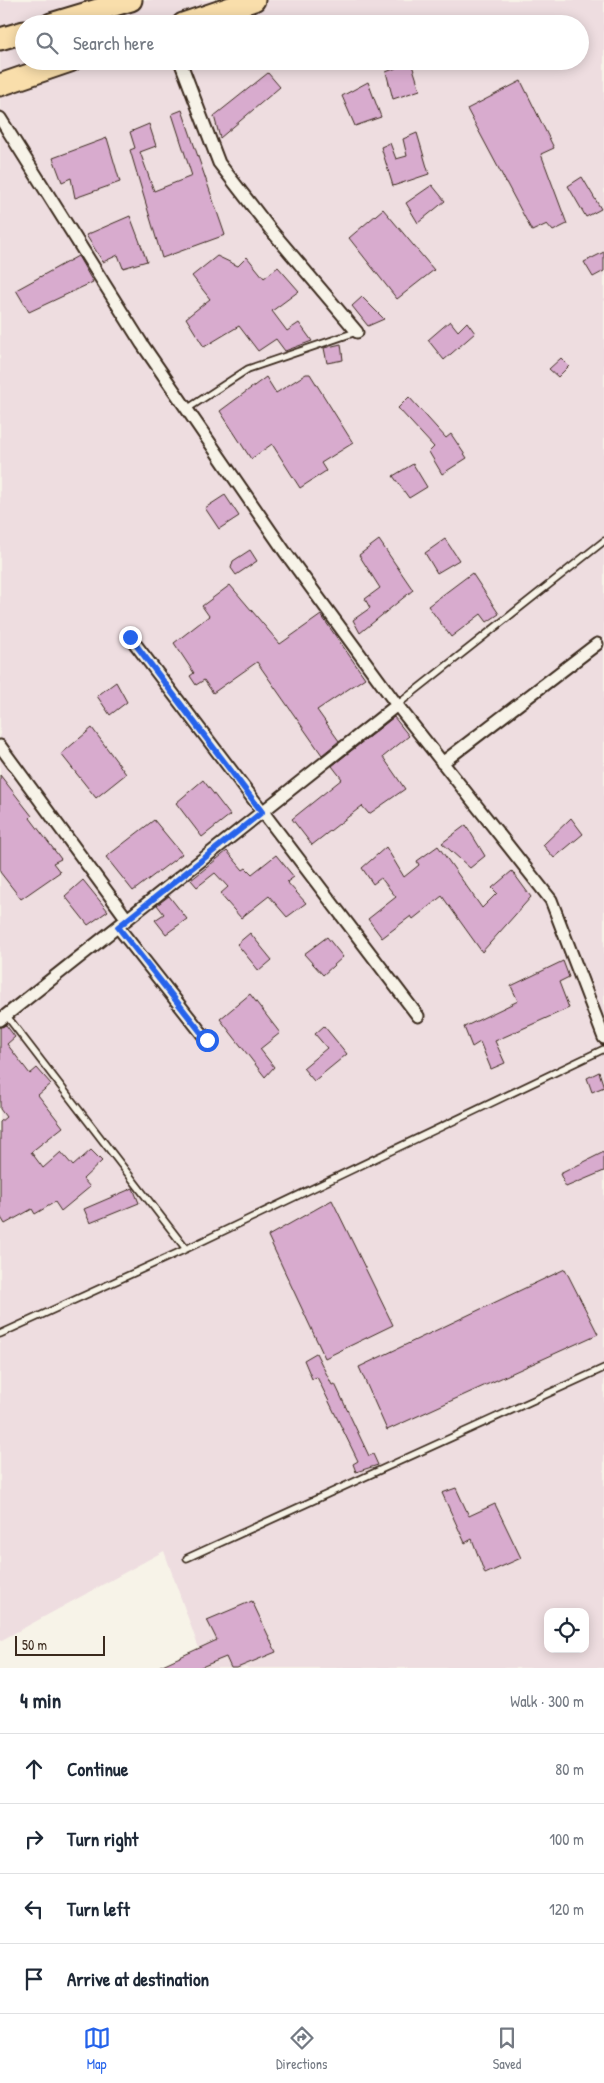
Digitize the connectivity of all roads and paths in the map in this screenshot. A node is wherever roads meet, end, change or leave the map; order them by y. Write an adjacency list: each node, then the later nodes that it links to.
1 (131, 0): 3 (highway)
2 (254, 0): 4 (highway)
3 (80, 15)
4 (210, 15)
5 (15, 35): 6 (highway)
6 (0, 39)
7 (44, 70): 9 (highway)
8 (183, 70): 11 (street)
9 (0, 85)
10 (0, 118): 12 (street)
11 (357, 332): 12 (lane)
12 (187, 410): 16 (street)
13 (604, 541): 16 (lane)
14 (130, 637): 19 (street)
15 (597, 644): 18 (street)
16 (397, 705): 18 (street); 19 (street)
17 (0, 746): 20 (street)
18 (442, 762): 23 (street)
19 (262, 812): 20 (street); 21 (street)
20 (123, 923): 22 (street); 24 (street)
21 (418, 1016)
22 (3, 1018): 26 (lane)
23 (604, 1038)
24 (207, 1040)
25 (604, 1049): 26 (lane)
26 (186, 1249): 27 (lane)
27 (0, 1334)
28 (604, 1368): 29 (lane)
29 (187, 1558)

